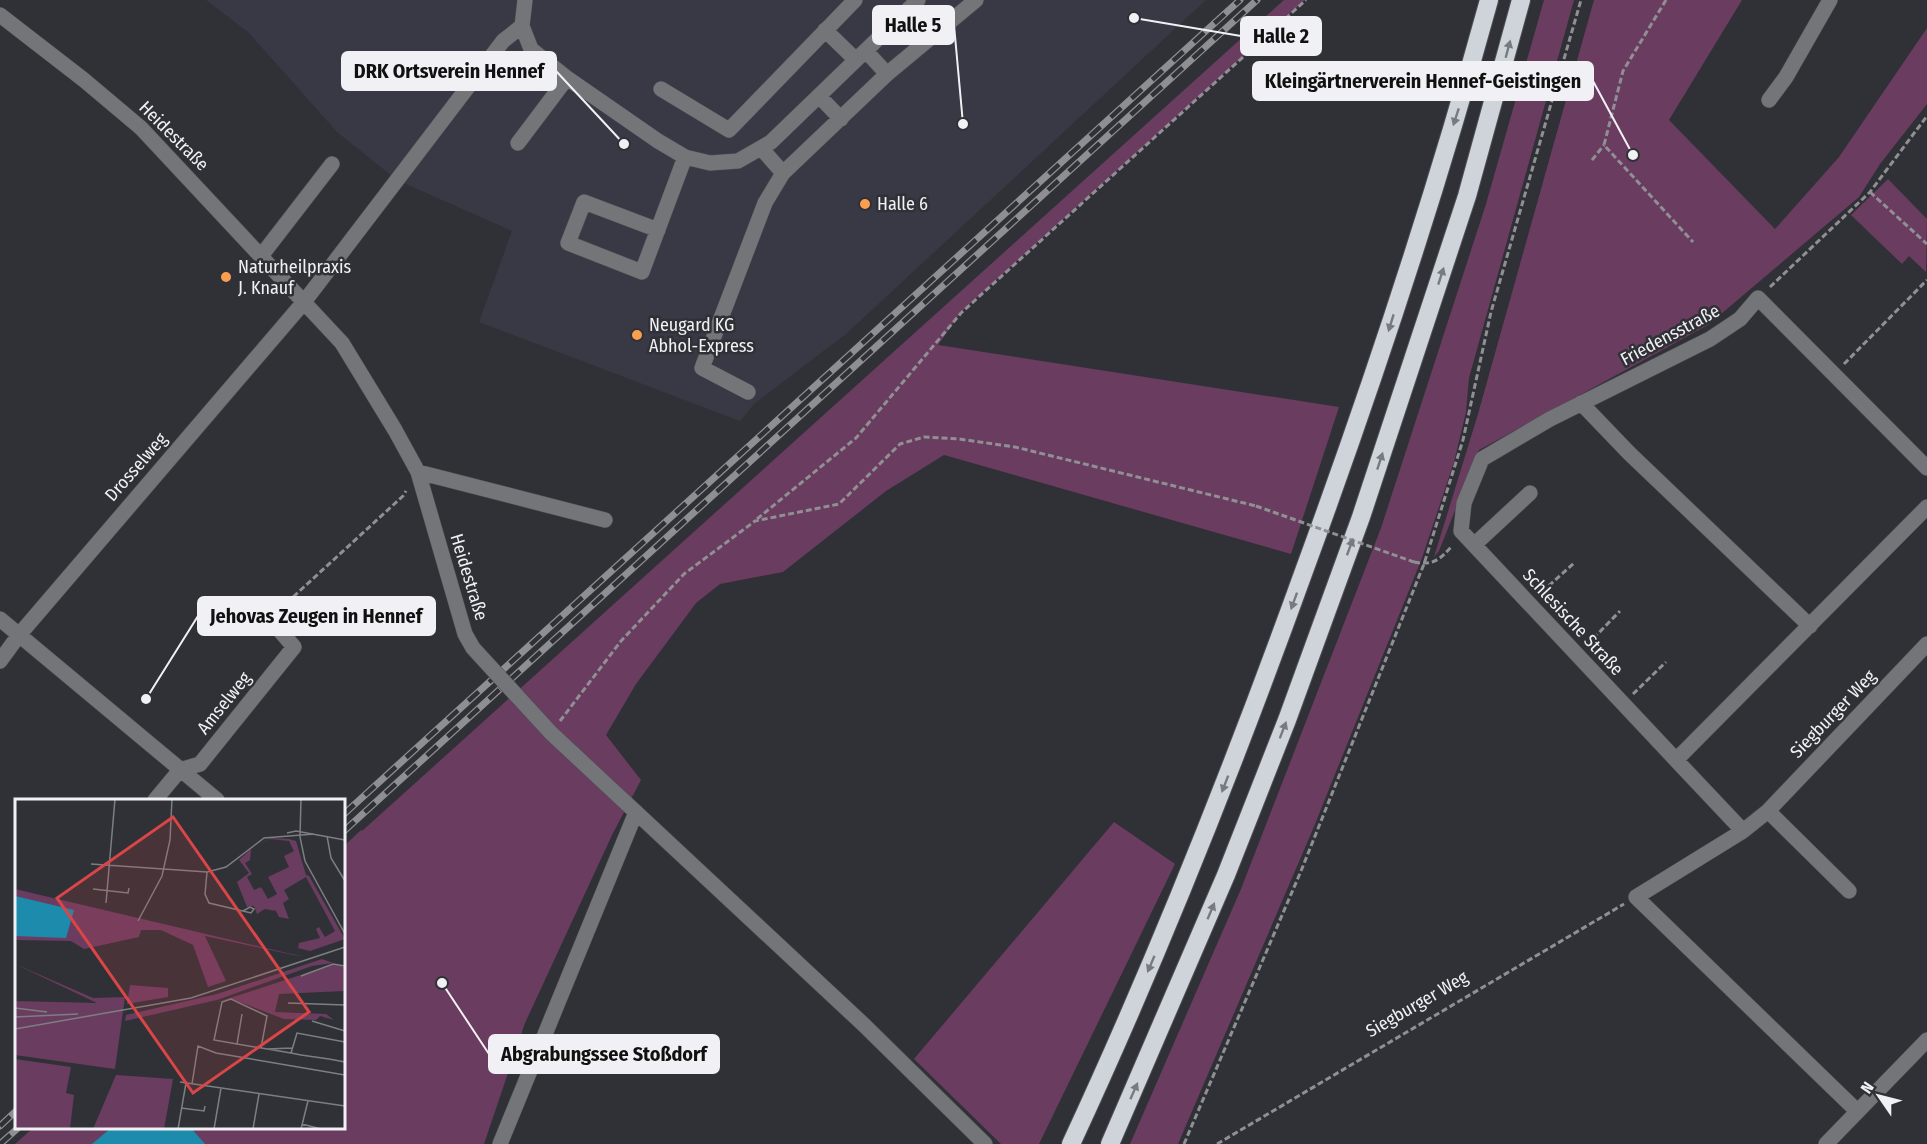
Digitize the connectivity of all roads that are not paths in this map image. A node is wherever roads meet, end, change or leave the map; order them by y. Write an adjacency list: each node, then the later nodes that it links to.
1 (525, 0): 9 (street)
2 (855, 0): 10 (street)
3 (918, 0): 11 (street)
4 (976, 0): 12 (street)
5 (1490, 0): 54 (highway, one-way to 54)
6 (1521, 0): 55 (highway, one-way to 6)
7 (1830, 0): 16 (street)
8 (0, 15): 24 (street, Heidestraße)
9 (522, 26): 13 (street); 25 (street)
10 (825, 30): 11 (street); 14 (street)
11 (861, 55): 12 (street); 15 (street)
12 (887, 74): 17 (street)
13 (567, 78): 18 (street); 20 (street)
14 (661, 88)
15 (819, 96): 17 (street); 19 (street)
16 (1769, 100)
17 (841, 119): 22 (street)
18 (518, 142)
19 (760, 148): 20 (street); 22 (street)
20 (685, 157): 23 (street)
21 (332, 164): 24 (street)
22 (783, 172): 26 (street)
23 (658, 230): 23 (street)
24 (261, 256): 25 (street, Heidestraße)
25 (304, 302): 29 (street, Heidestraße); 38 (street, Drosselweg)
26 (748, 392)
27 (1581, 403): 28 (street, Friedensstraße); 33 (street, Friedensstraße); 37 (street)
28 (1927, 468)
29 (418, 472): 32 (street); 46 (street, Heidestraße, bridge)
30 (1530, 494): 34 (street)
31 (1927, 507): 37 (street)
32 (605, 520)
33 (1461, 531): 34 (street, Schlesische Straße)
34 (1474, 545): 41 (street, Schlesische Straße)
35 (0, 619): 38 (street)
36 (270, 619): 42 (street, Amselweg)
37 (1809, 626): 41 (street)
38 (19, 635): 40 (street, Drosselweg); 42 (street)
39 (1927, 644): 45 (street, Siegburger Weg)
40 (0, 661)
41 (1676, 760): 47 (street, Schlesische Straße)
42 (180, 770): 43 (street, Amselweg); 44 (street)
43 (157, 799)
44 (215, 799)
45 (1768, 811): 47 (street, Siegburger Weg); 48 (street)
46 (636, 812): 51 (street, Heidestraße); 52 (street)
47 (1743, 831): 50 (street, Siegburger Weg)
48 (1849, 891)
49 (1927, 1040): 50 (street)
50 (1857, 1112): 56 (street)
51 (967, 1137): 53 (street, Heidestraße)
52 (500, 1144)
53 (985, 1144)
54 (1071, 1144)
55 (1110, 1144)
56 (1826, 1144)

